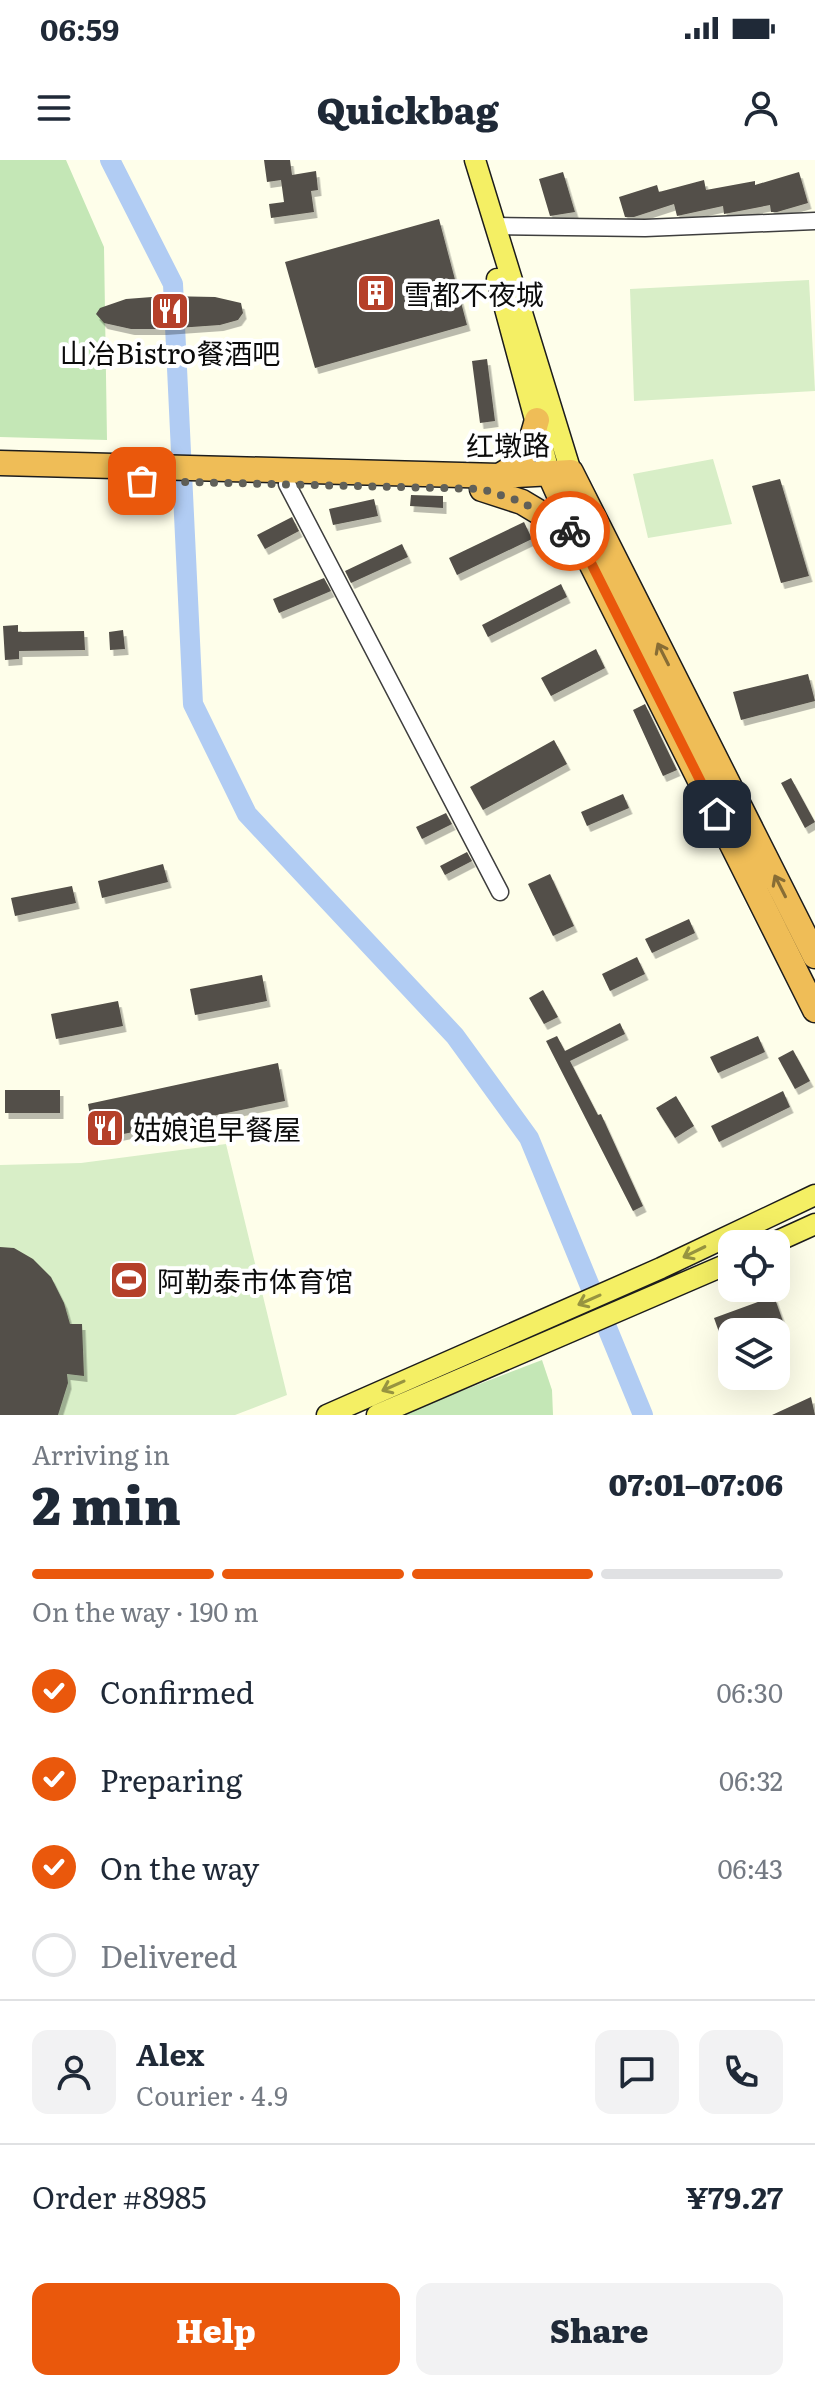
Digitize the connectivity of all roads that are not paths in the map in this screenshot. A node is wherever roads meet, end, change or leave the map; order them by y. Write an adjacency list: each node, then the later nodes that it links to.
1 (463, 160): 5 (main road)
2 (475, 160): 4 (main road)
3 (815, 221): 4 (street)
4 (494, 226): 10 (main road)
5 (537, 420): 10 (main road); 11 (highway)
6 (0, 463): 7 (highway, 红墩路)
7 (111, 473): 8 (highway, 红墩路); 9 (highway, 红墩路)
8 (222, 475): 11 (highway, 红墩路); 12 (highway, 红墩路)
9 (0, 480)
10 (564, 480): 11 (highway, 红墩路); 13 (highway); 15 (highway, 红墩路, one-way to 10)
11 (491, 482): 12 (highway, 红墩路); 13 (highway)
12 (287, 484): 14 (street)
13 (577, 535): 16 (highway)
14 (500, 892)
15 (815, 956)
16 (815, 1010)
17 (815, 1195): 21 (main road, one-way to 21)
18 (815, 1224): 19 (main road)
19 (790, 1235)
20 (718, 1268): 22 (main road)
21 (327, 1415)
22 (377, 1415)

